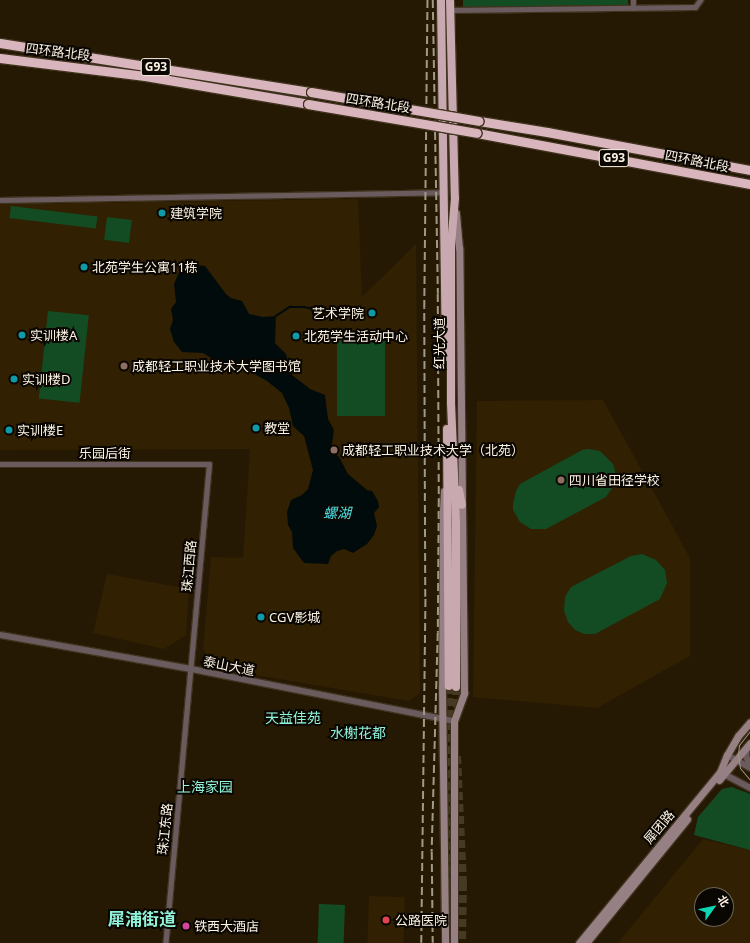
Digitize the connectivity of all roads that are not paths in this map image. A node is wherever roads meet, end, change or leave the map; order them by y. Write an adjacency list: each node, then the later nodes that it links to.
1 (441, 0): 10 (highway, 红光大道)
2 (633, 0): 5 (street)
3 (700, 0): 5 (street)
4 (450, 4): 5 (street); 11 (highway, 红光大道)
5 (633, 8)
6 (0, 43): 8 (highway, 四环路北段 / G93, bridge)
7 (0, 58): 9 (highway, 四环路北段 / G93, bridge)
8 (750, 170)
9 (750, 184)
10 (442, 192): 12 (street); 14 (highway, 红光大道)
11 (455, 198): 13 (highway, 红光大道); 17 (main road)
12 (0, 200)
13 (453, 447): 14 (highway, 红光大道); 17 (highway)
14 (448, 459): 20 (main road)
15 (0, 464): 16 (street, 乐园后街)
16 (209, 464): 19 (street, 珠江西路)
17 (462, 505): 21 (main road)
18 (0, 635): 19 (street, 泰山大道)
19 (191, 670): 20 (street, 泰山大道); 29 (street, 珠江东路)
20 (443, 719): 21 (street, 泰山大道); 30 (main road)
21 (454, 721): 31 (main road)
22 (750, 722): 24 (main road, 犀团路)
23 (749, 744): 25 (main road, 犀团路); 26 (street)
24 (727, 755): 25 (street); 27 (main road, 犀团路)
25 (736, 760): 26 (street); 27 (main road, 犀团路)
26 (750, 767)
27 (722, 774): 28 (street); 32 (main road, 犀团路); 33 (main road, 犀团路)
28 (750, 788)
29 (164, 943)
30 (445, 943)
31 (454, 943)
32 (579, 943)
33 (586, 943)

